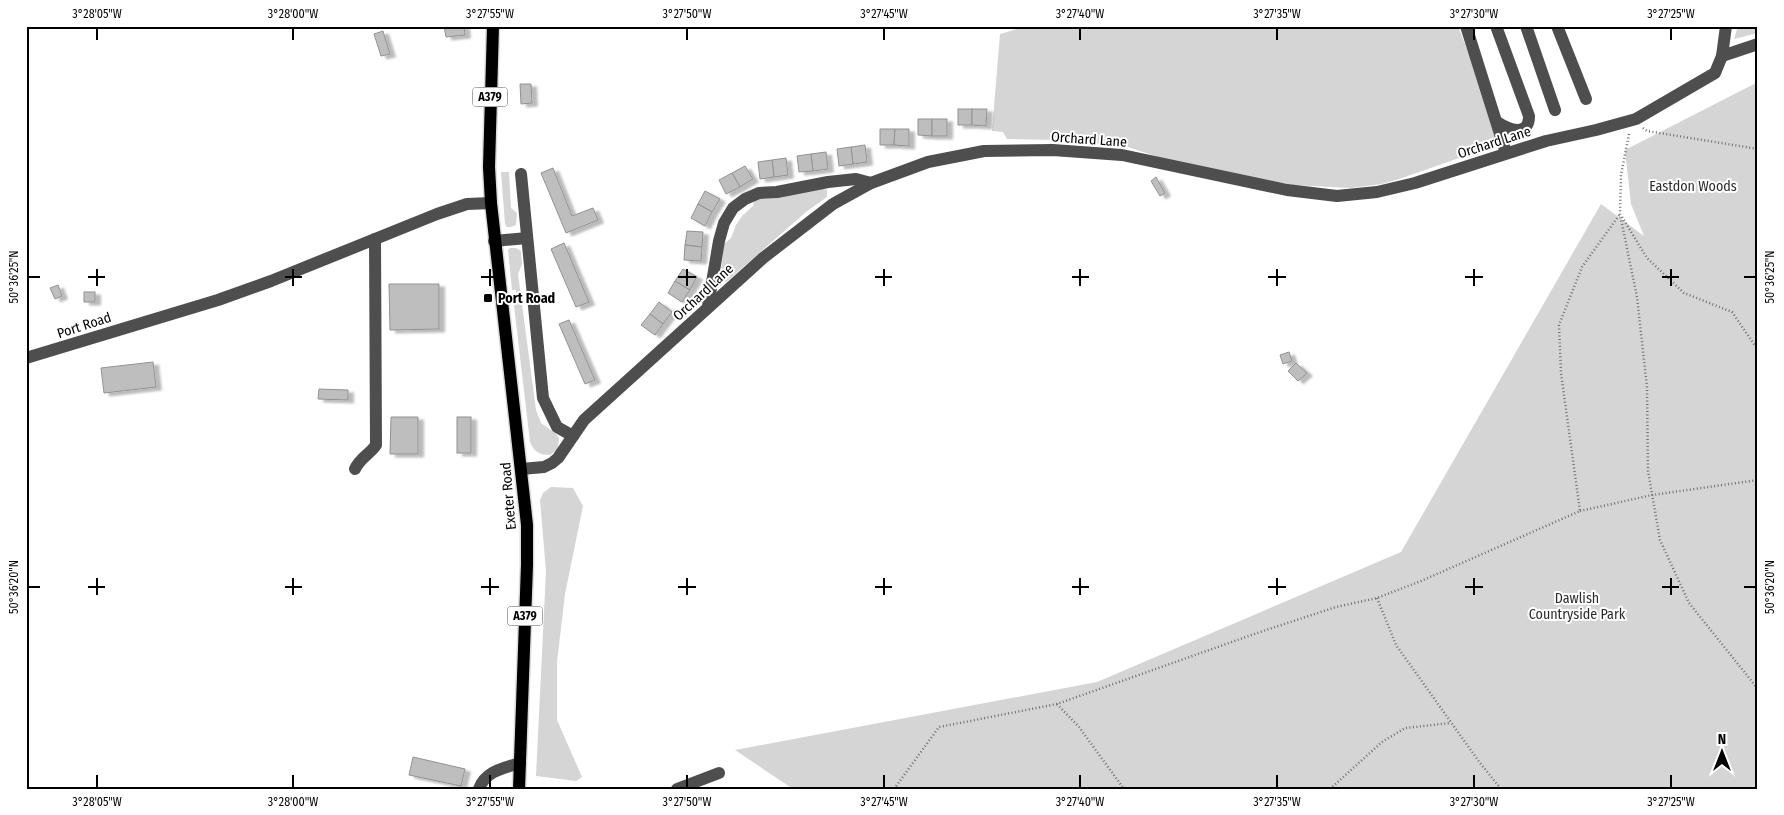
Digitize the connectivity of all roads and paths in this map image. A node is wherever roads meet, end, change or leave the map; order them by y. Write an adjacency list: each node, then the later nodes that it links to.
1 (492, 26): 17 (main road, A379)
2 (1466, 26): 12 (street)
3 (1496, 26): 12 (street)
4 (1526, 26): 10 (street)
5 (1557, 26): 9 (street)
6 (1726, 26): 8 (street)
7 (1758, 44): 8 (street)
8 (1722, 56): 11 (street, Orchard Lane)
9 (1586, 99)
10 (1555, 110)
11 (1634, 119): 13 (path); 14 (street, Orchard Lane); 18 (path)
12 (1497, 122): 14 (street)
13 (1758, 150)
14 (1506, 154): 16 (street, Orchard Lane)
15 (522, 174): 19 (street)
16 (871, 183): 22 (street, Orchard Lane); 22 (street)
17 (491, 203): 20 (street, Port Road); 21 (main road, Exeter Road / A379)
18 (1620, 214): 23 (path); 29 (path); 30 (path)
19 (527, 238): 21 (street); 25 (street)
20 (375, 239): 24 (street, Port Road); 27 (street)
21 (494, 241): 26 (main road, Exeter Road / A379)
22 (708, 306): 25 (street, Orchard Lane)
23 (1758, 350)
24 (26, 358)
25 (573, 436): 26 (street, Orchard Lane)
26 (522, 468): 35 (main road, Exeter Road / A379)
27 (355, 469)
28 (1758, 480): 29 (path)
29 (1652, 495): 30 (path); 32 (path)
30 (1580, 511): 31 (path)
31 (1377, 598): 33 (path); 34 (path)
32 (1758, 689)
33 (1058, 704): 40 (path); 41 (path)
34 (1452, 723): 42 (path); 43 (path)
35 (520, 763): 37 (street); 38 (main road, Exeter Road / A379)
36 (719, 773): 39 (street)
37 (479, 789)
38 (520, 789)
39 (677, 789)
40 (894, 789)
41 (1124, 789)
42 (1330, 789)
43 (1501, 789)

